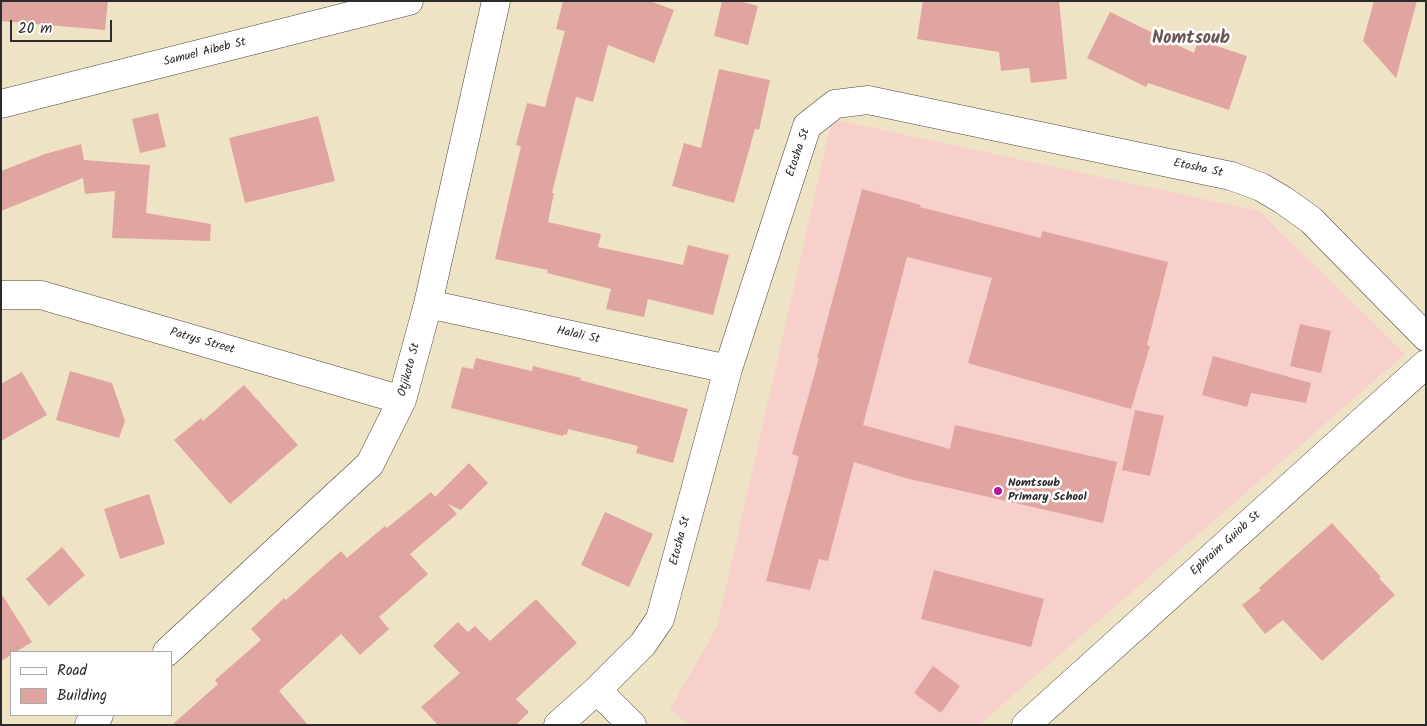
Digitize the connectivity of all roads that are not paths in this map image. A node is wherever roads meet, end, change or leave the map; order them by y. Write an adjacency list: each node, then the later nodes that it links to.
1 (410, 1): 3 (street, Samuel Aibeb St)
2 (496, 1): 5 (street, Otjikoto St)
3 (1, 104)
4 (1, 295): 9 (street, Patrys Street)
5 (428, 304): 8 (street, Halali St); 9 (street, Otjikoto St)
6 (1426, 336): 8 (street, Etosha St)
7 (1426, 364): 16 (street, Ephraim Guiob St)
8 (728, 369): 11 (street, Etosha St)
9 (402, 400): 10 (street, Otjikoto St)
10 (168, 651)
11 (597, 690): 14 (street, Etosha St); 15 (street)
12 (98, 716): 13 (street)
13 (89, 725)
14 (558, 725)
15 (632, 725)
16 (1026, 725)

